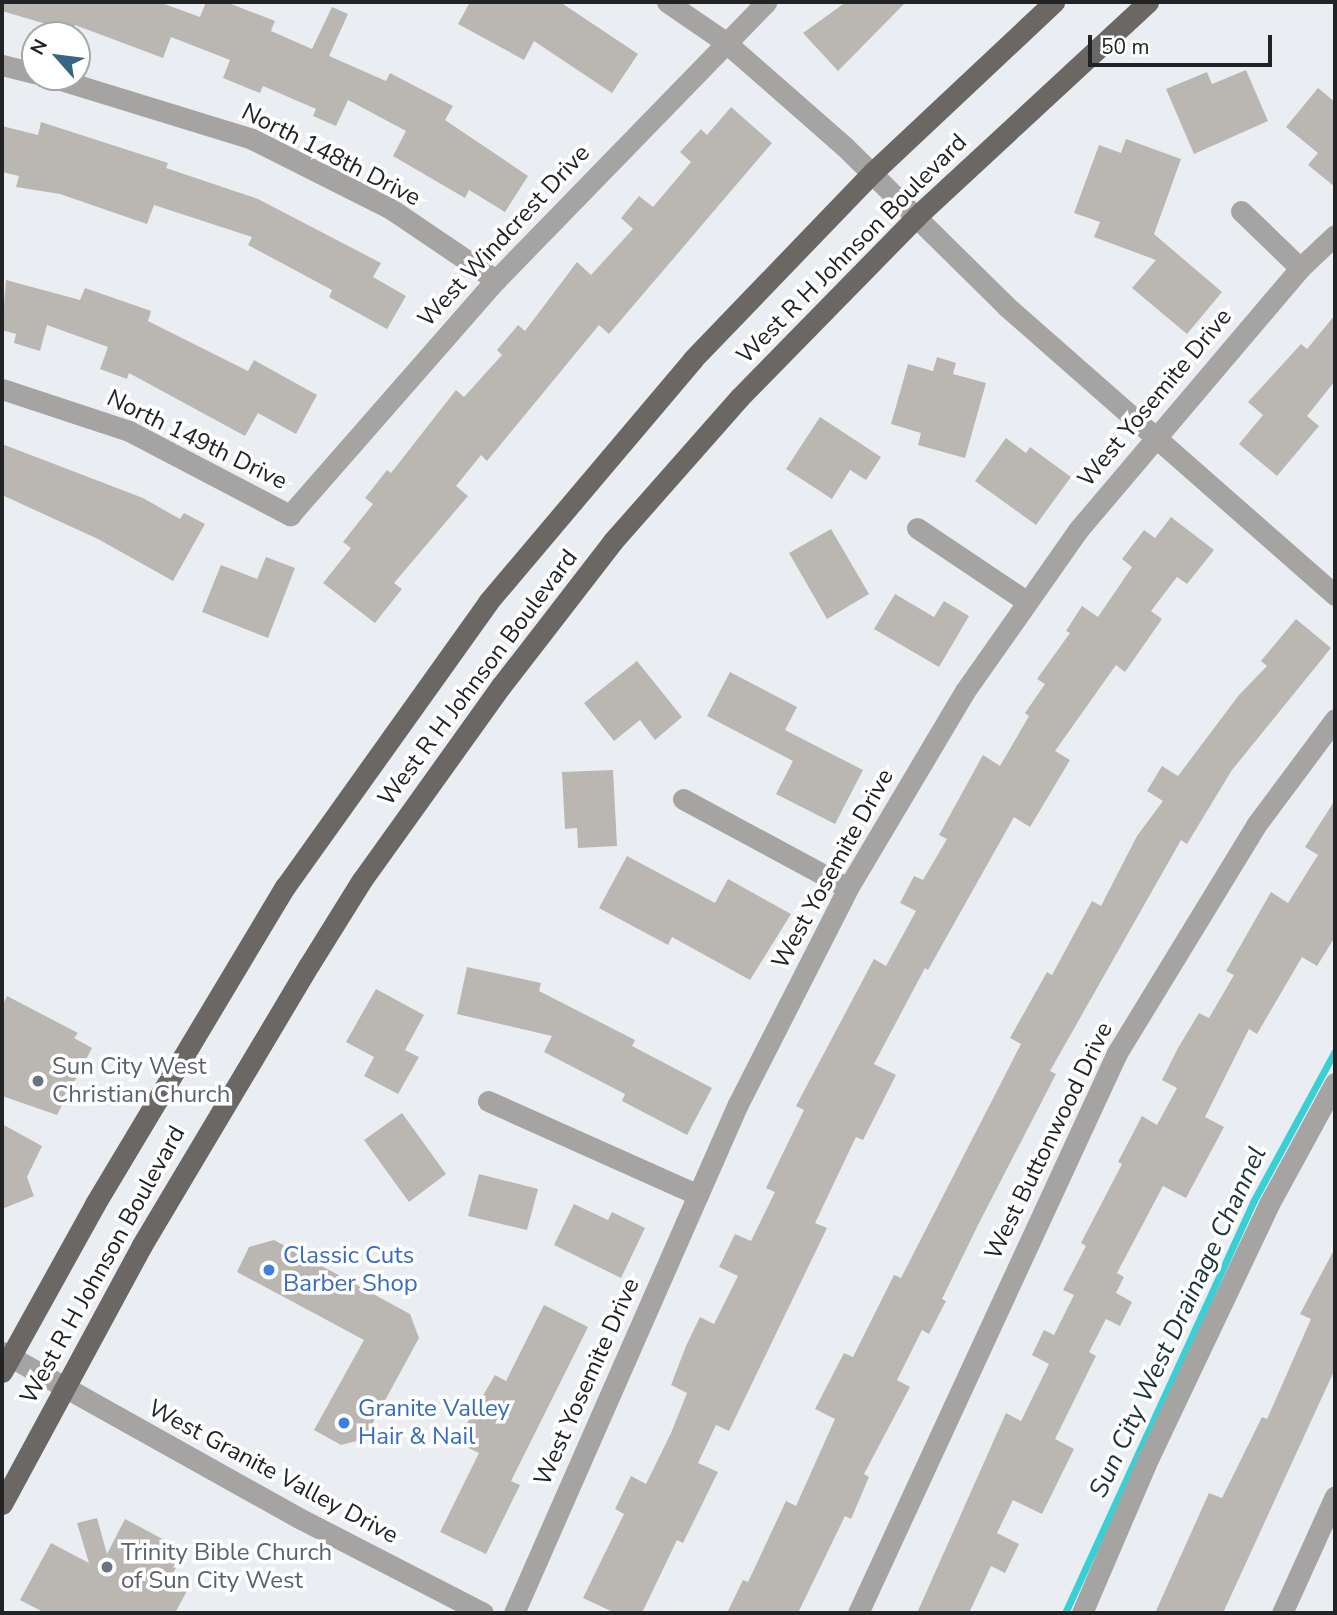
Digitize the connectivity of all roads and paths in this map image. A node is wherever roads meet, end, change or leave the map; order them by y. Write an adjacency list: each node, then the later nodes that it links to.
1 (667, 2): 5 (street)
2 (766, 2): 5 (street, West Windcrest Drive)
3 (1054, 2): 9 (main road, West R H Johnson Boulevard)
4 (1148, 2): 11 (main road, West R H Johnson Boulevard)
5 (724, 41): 9 (street); 14 (street, West Windcrest Drive)
6 (2, 65): 7 (street)
7 (21, 70)
8 (91, 89): 14 (street, North 148th Drive)
9 (872, 173): 11 (street); 27 (main road, West R H Johnson Boulevard)
10 (1241, 211): 13 (street)
11 (917, 216): 16 (street); 28 (main road, West R H Johnson Boulevard)
12 (1335, 235): 13 (street, West Yosemite Drive)
13 (1300, 268): 16 (street, West Yosemite Drive)
14 (496, 280): 17 (street, West Windcrest Drive)
15 (2, 388): 17 (street, North 149th Drive)
16 (1154, 437): 19 (street); 20 (street, West Yosemite Drive)
17 (290, 514)
18 (917, 527): 20 (street)
19 (1335, 595)
20 (1026, 601): 23 (street, West Yosemite Drive)
21 (1335, 719): 33 (street, West Buttonwood Drive)
22 (683, 799): 23 (street)
23 (848, 888): 26 (street, West Yosemite Drive)
24 (1335, 1083): 34 (street)
25 (488, 1101): 26 (street)
26 (698, 1195): 32 (street, West Yosemite Drive)
27 (5, 1361): 28 (street, West Granite Valley Drive)
28 (64, 1388): 30 (main road, West R H Johnson Boulevard); 31 (street, West Granite Valley Drive)
29 (1335, 1496): 35 (street)
30 (2, 1504)
31 (483, 1613)
32 (514, 1613)
33 (858, 1613)
34 (1082, 1613)
35 (1282, 1613)

